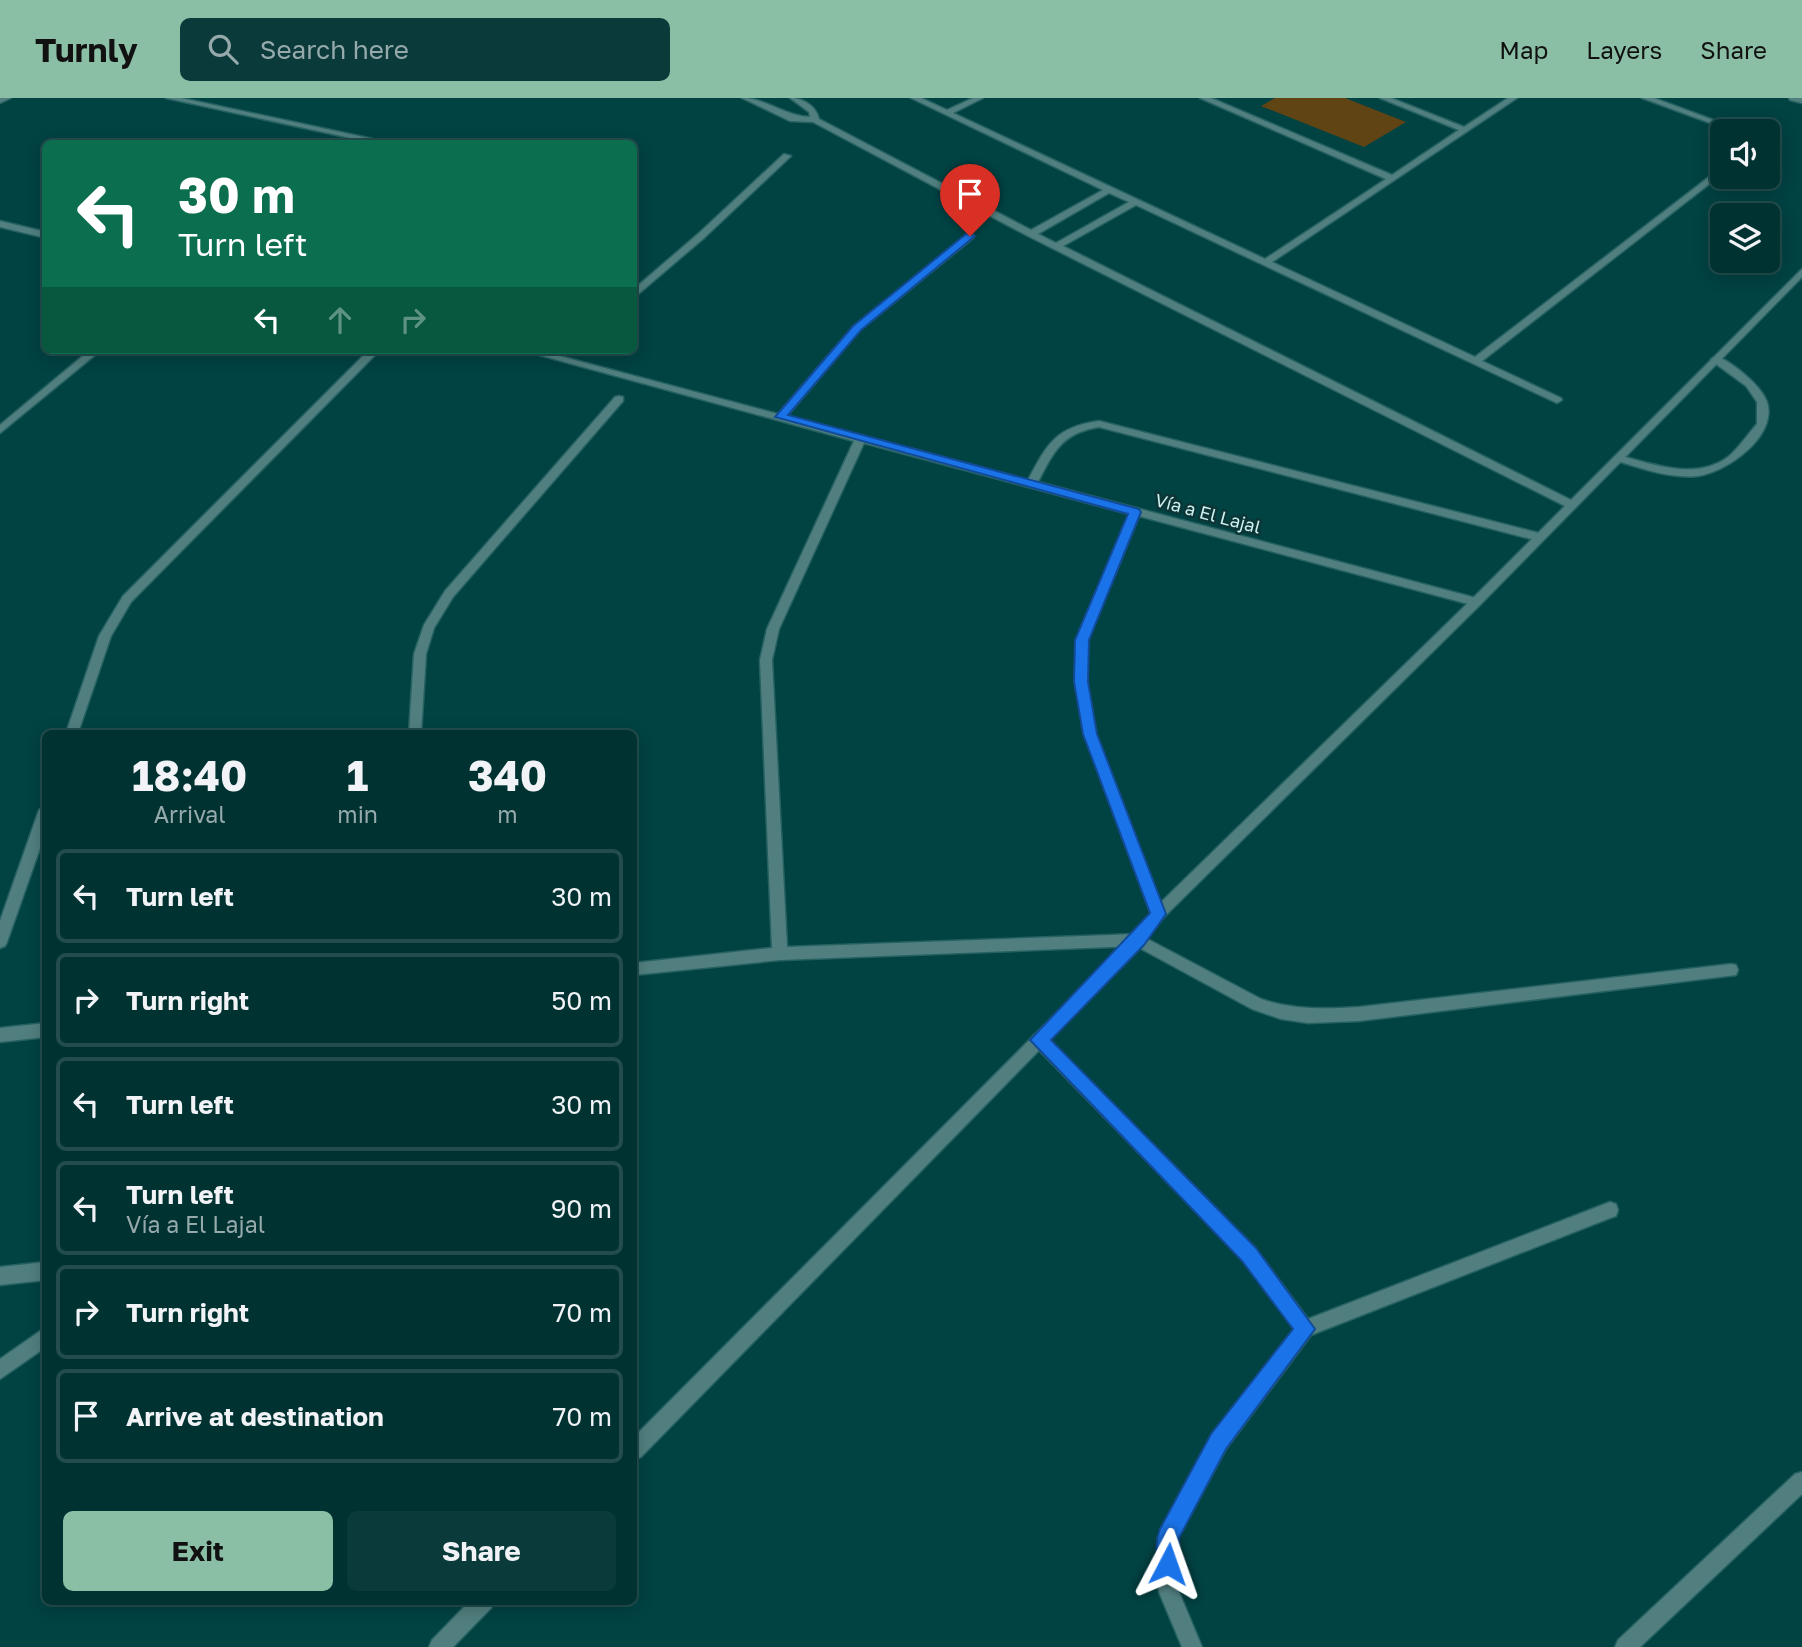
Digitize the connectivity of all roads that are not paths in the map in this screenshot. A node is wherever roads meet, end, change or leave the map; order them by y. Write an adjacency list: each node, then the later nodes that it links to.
1 (8, 98): 13 (street)
2 (170, 98): 15 (street)
3 (228, 98): 15 (street)
4 (746, 98): 17 (street)
5 (794, 98): 17 (street)
6 (915, 98): 16 (street)
7 (979, 98): 16 (street)
8 (1204, 98): 22 (street)
9 (1384, 98): 19 (street)
10 (1513, 98): 19 (street)
11 (1646, 98): 18 (street)
12 (1793, 98): 14 (street)
13 (0, 101)
14 (1802, 101)
15 (210, 106): 20 (street)
16 (947, 113): 24 (street)
17 (815, 120): 28 (street)
18 (1710, 121)
19 (1465, 130): 22 (street)
20 (374, 140)
21 (787, 156): 33 (street)
22 (1392, 178): 31 (street)
23 (1710, 179): 38 (street)
24 (1108, 190): 25 (street); 28 (street)
25 (1135, 202): 30 (street); 31 (street)
26 (3, 228): 27 (street)
27 (42, 234)
28 (1031, 234): 30 (street)
29 (970, 236): 41 (street)
30 (1057, 246): 46 (street)
31 (1265, 263): 38 (street)
32 (1802, 272): 37 (street)
33 (637, 290)
34 (91, 354): 42 (street)
35 (371, 354): 50 (street)
36 (562, 354): 41 (street, Vía a El Lajal)
37 (1716, 359): 44 (street); 44 (street)
38 (1475, 362): 40 (street)
39 (620, 399): 51 (street)
40 (1557, 400)
41 (780, 417): 43 (street, Vía a El Lajal)
42 (0, 430)
43 (860, 440): 45 (street, Vía a El Lajal); 56 (street)
44 (1618, 458): 46 (street)
45 (1031, 484): 47 (street, Vía a El Lajal); 48 (street)
46 (1571, 505): 48 (street)
47 (1135, 512): 49 (street, Vía a El Lajal); 53 (street)
48 (1538, 537): 49 (street)
49 (1476, 602): 53 (street)
50 (73, 730)
51 (415, 730)
52 (42, 821): 55 (street)
53 (1158, 914): 54 (street)
54 (1138, 940): 56 (street); 58 (street); 61 (street)
55 (0, 942)
56 (780, 954): 57 (street)
57 (637, 969)
58 (1731, 970)
59 (42, 1030): 60 (street)
60 (0, 1035)
61 (1039, 1040): 65 (street); 68 (street)
62 (1610, 1210): 65 (street)
63 (42, 1271): 64 (street)
64 (0, 1276)
65 (1305, 1329): 72 (street)
66 (42, 1339): 67 (street)
67 (0, 1370)
68 (637, 1447)
69 (1802, 1480): 73 (street)
70 (477, 1605): 71 (street)
71 (439, 1647)
72 (1192, 1647)
73 (1625, 1647)

